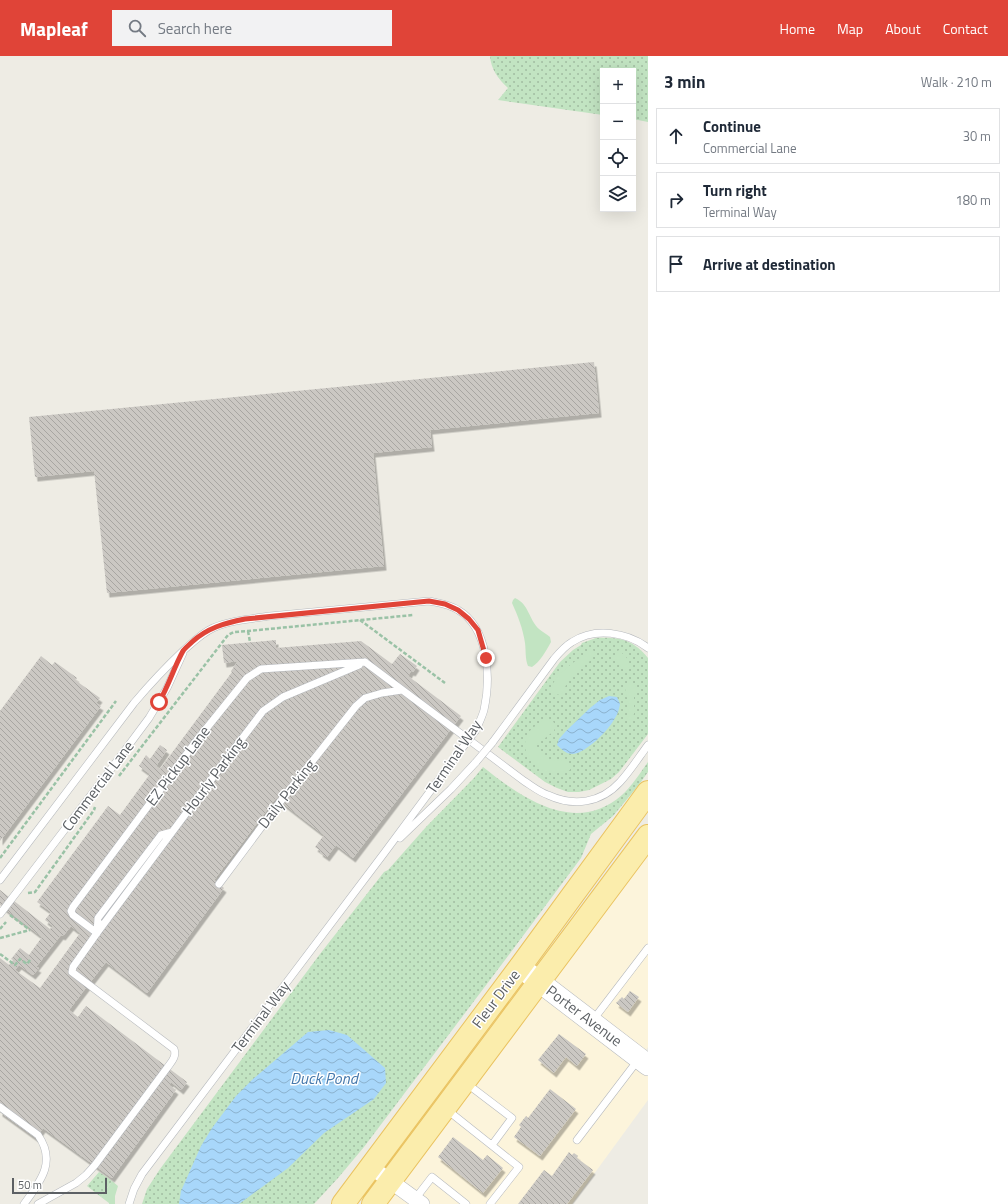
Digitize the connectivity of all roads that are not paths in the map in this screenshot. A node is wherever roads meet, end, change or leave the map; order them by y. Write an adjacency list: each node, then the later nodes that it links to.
1 (648, 648): 8 (lane, bridge)
2 (184, 650): 8 (lane, Terminal Way, bridge); 9 (lane, Terminal Way); 11 (lane, Commercial Lane)
3 (365, 662): 4 (lane); 12 (lane, Hourly Parking); 12 (lane, EZ Pickup Lane)
4 (402, 690): 5 (lane); 10 (lane, Daily Parking)
5 (648, 745)
6 (648, 792): 14 (main road, Fleur Drive)
7 (648, 836): 15 (main road, Fleur Drive)
8 (385, 852): 28 (lane, Terminal Way)
9 (0, 880)
10 (219, 884)
11 (0, 914)
12 (97, 933): 27 (lane)
13 (648, 948): 16 (lane)
14 (520, 967): 15 (street, Porter Avenue); 23 (main road, Fleur Drive)
15 (539, 982): 16 (street, Porter Avenue); 18 (main road, Fleur Drive)
16 (592, 1022): 17 (street, Porter Avenue)
17 (644, 1062): 21 (lane)
18 (464, 1082): 20 (main road, Fleur Drive); 22 (lane)
19 (0, 1107): 26 (lane)
20 (445, 1108): 22 (lane); 24 (main road, Fleur Drive)
21 (577, 1140)
22 (492, 1145): 32 (lane)
23 (371, 1167): 24 (street); 29 (main road, Fleur Drive)
24 (390, 1180): 25 (street); 30 (main road, Fleur Drive)
25 (418, 1202): 31 (lane)
26 (24, 1204)
27 (38, 1204)
28 (129, 1204)
29 (344, 1204)
30 (373, 1204)
31 (466, 1204)
32 (490, 1204)

